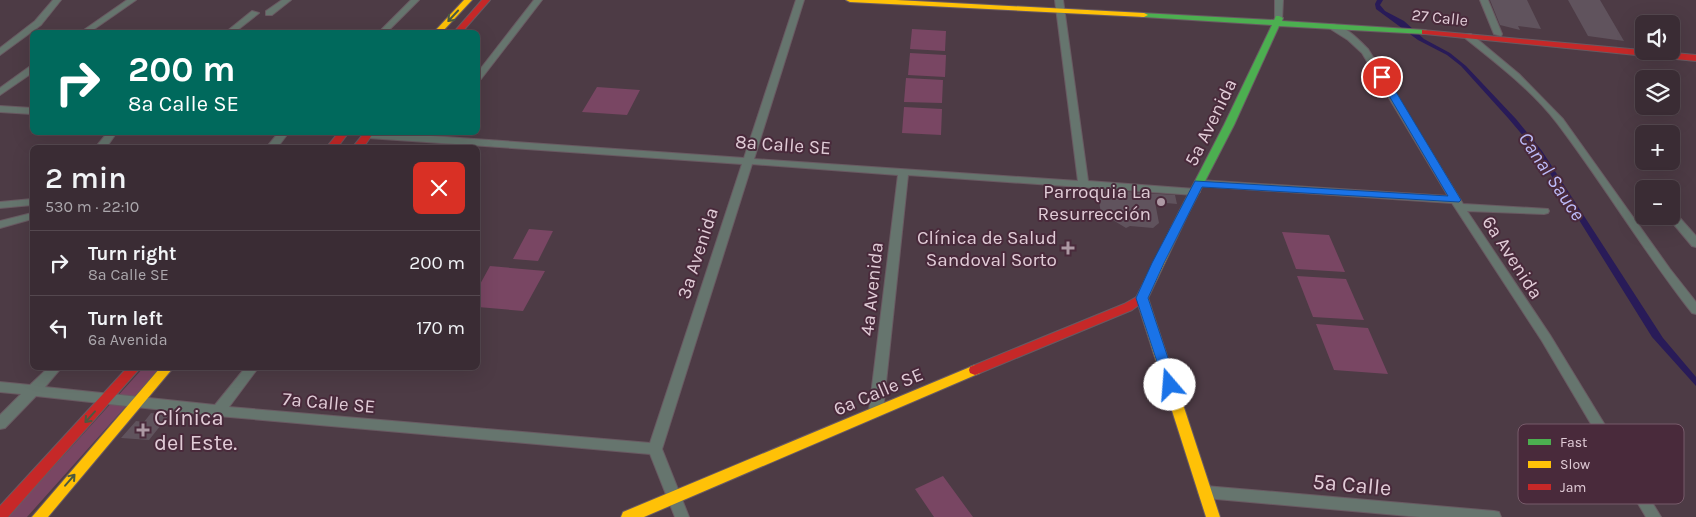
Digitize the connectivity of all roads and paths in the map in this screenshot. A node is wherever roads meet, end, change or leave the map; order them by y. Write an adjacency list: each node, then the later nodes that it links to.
1 (57, 0): 29 (street)
2 (132, 0): 19 (street)
3 (287, 0): 15 (street)
4 (415, 0): 21 (street)
5 (468, 0): 22 (street, one-way to 22)
6 (486, 0): 23 (street)
7 (538, 0): 33 (street)
8 (800, 0): 44 (street, 3a Avenida)
9 (850, 0): 13 (street, 27 Calle)
10 (945, 0): 13 (street, 27 Calle)
11 (1279, 0): 16 (street, 5a Avenida)
12 (1484, 0): 25 (street)
13 (1060, 6): 16 (street, 27 Calle); 46 (street)
14 (255, 13): 20 (street)
15 (269, 13)
16 (1278, 21): 17 (street, 27 Calle); 18 (street, 27 Calle); 47 (street, 5a Avenida)
17 (1332, 26): 18 (street, 27 Calle); 49 (street, 6a Avenida)
18 (1382, 26): 24 (street, 27 Calle)
19 (88, 30)
20 (233, 30)
21 (385, 30)
22 (440, 30)
23 (460, 30)
24 (1430, 30): 25 (street, 27 Calle); 26 (street, 27 Calle)
25 (1498, 34): 27 (street, 27 Calle)
26 (1468, 36): 31 (street, 27 Calle); 57 (street)
27 (1635, 47)
28 (1680, 51): 30 (street)
29 (0, 52)
30 (1696, 53)
31 (1696, 58)
32 (30, 70): 34 (street)
33 (480, 74)
34 (0, 92)
35 (0, 109): 36 (street)
36 (30, 111)
37 (282, 135): 41 (street)
38 (343, 135): 42 (street)
39 (368, 135): 43 (street)
40 (432, 135): 44 (street, 8a Calle SE)
41 (273, 145)
42 (334, 145)
43 (360, 145)
44 (748, 160): 45 (street, 8a Calle SE); 70 (street, 3a Avenida)
45 (903, 170): 46 (street, 8a Calle SE); 67 (street, 4a Avenida)
46 (1083, 183): 47 (street, 8a Calle SE)
47 (1197, 188): 49 (street, 8a Calle SE); 56 (street, 5a Avenida)
48 (30, 202): 50 (street)
49 (1458, 203): 51 (street, 8a Calle SE); 69 (street, 6a Avenida)
50 (0, 204)
51 (1544, 211)
52 (30, 217): 53 (street)
53 (0, 225)
54 (1680, 225): 55 (street)
55 (1696, 243)
56 (1142, 298): 67 (street, 6a Calle SE); 71 (street)
57 (1696, 310)
58 (53, 370): 63 (street)
59 (132, 370): 64 (street)
60 (165, 370): 65 (street)
61 (250, 370): 66 (street)
62 (0, 388): 63 (street, 7a Calle SE)
63 (32, 391): 64 (street, 7a Calle SE); 68 (street)
64 (107, 398): 65 (street, 7a Calle SE); 74 (street, one-way to 74)
65 (137, 402): 66 (street, 7a Calle SE); 75 (street, one-way to 65)
66 (218, 411): 70 (street, 7a Calle SE)
67 (876, 411): 72 (street, 6a Calle SE)
68 (0, 424)
69 (1597, 424)
70 (655, 449): 72 (street)
71 (1205, 492): 78 (street); 79 (street, 5a Calle)
72 (673, 498): 76 (street, 6a Calle SE); 77 (street)
73 (1646, 504): 80 (street, 6a Avenida)
74 (0, 516)
75 (39, 517)
76 (628, 517)
77 (682, 517)
78 (1213, 517)
79 (1494, 517)
80 (1654, 517)

